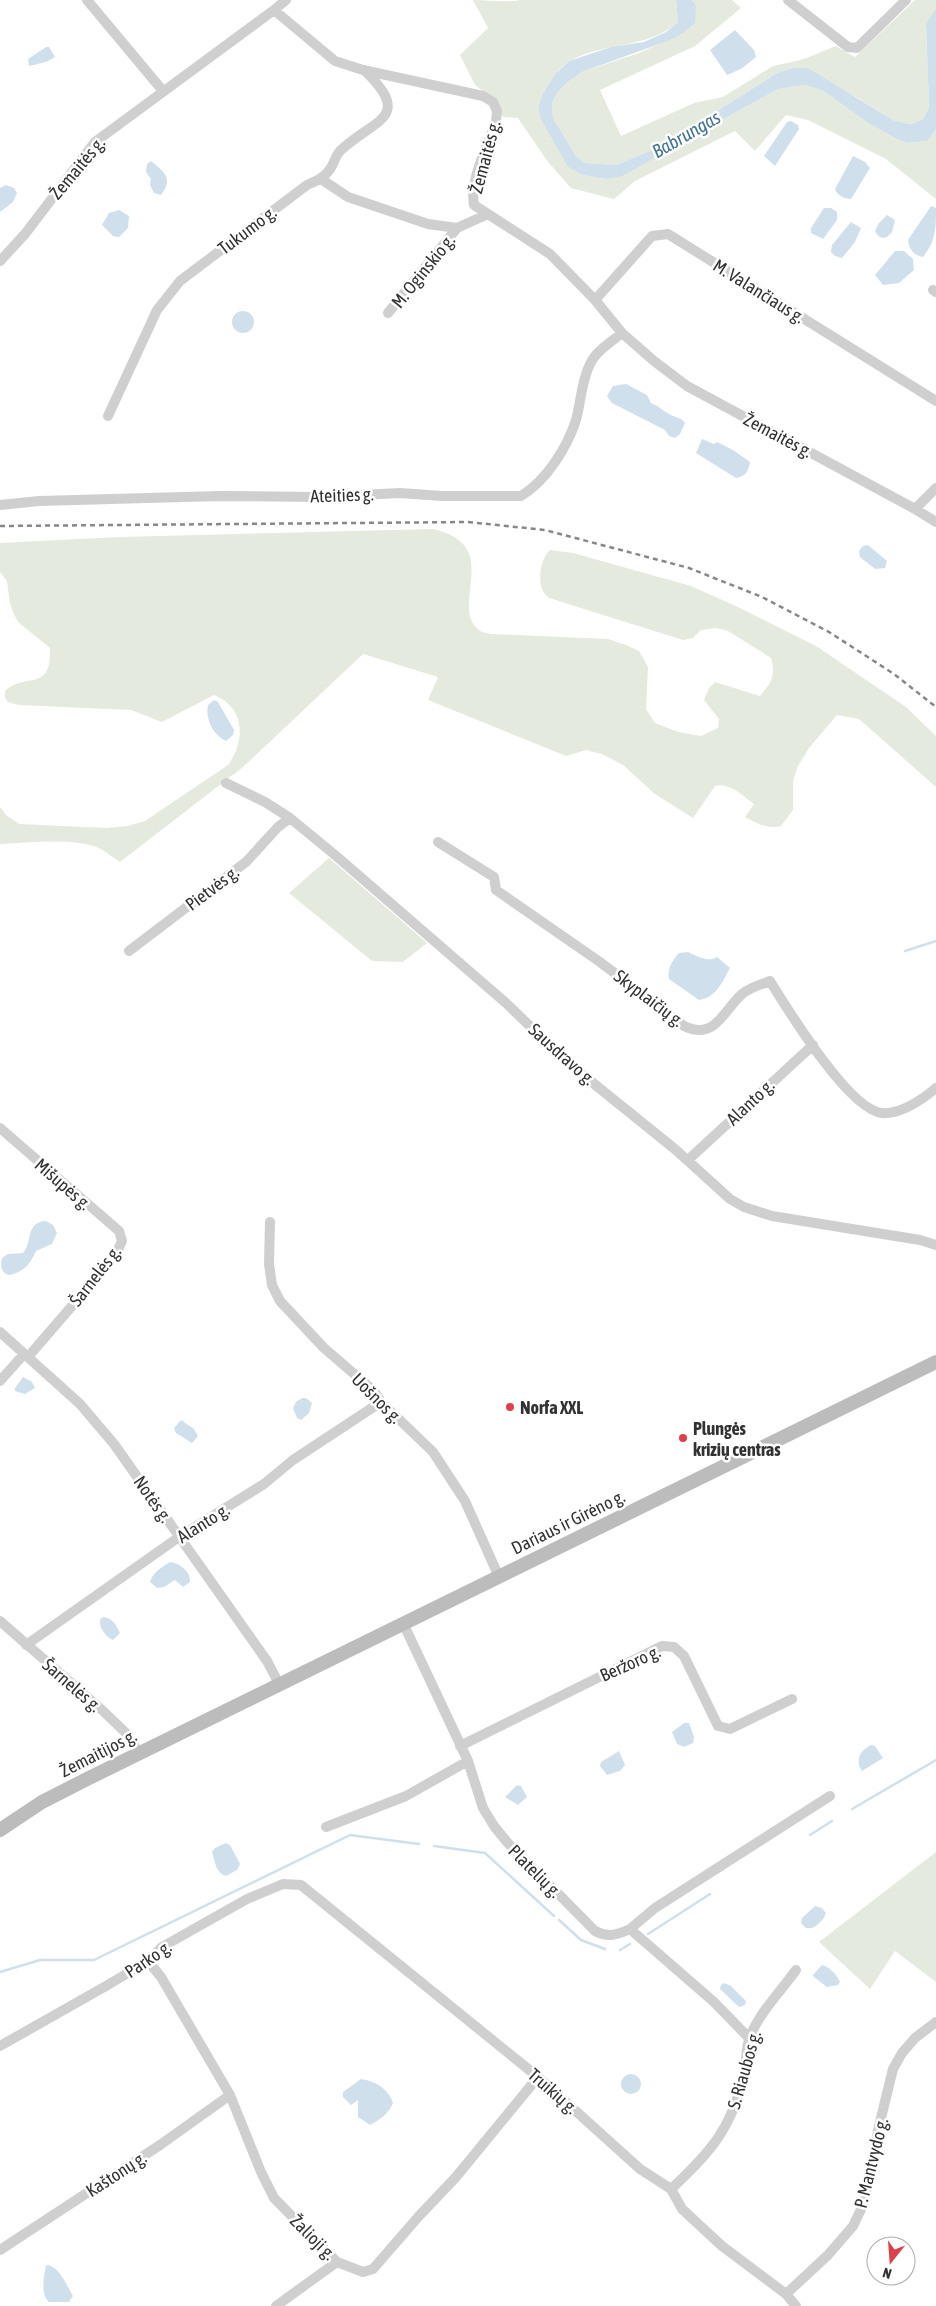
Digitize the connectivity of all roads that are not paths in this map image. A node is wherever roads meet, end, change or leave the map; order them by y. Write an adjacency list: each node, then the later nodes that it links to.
1 (87, 0): 7 (street)
2 (286, 0): 5 (street)
3 (788, 0): 4 (street)
4 (906, 0)
5 (274, 10): 6 (street, Žemaitės g.); 7 (street, Žemaitės g.)
6 (364, 70): 8 (street, Tukumo g.); 9 (street, Žemaitės g.)
7 (163, 91): 11 (street, Žemaitės g.)
8 (321, 179): 10 (street); 16 (street, Tukumo g.)
9 (488, 214): 10 (street); 12 (street, Žemaitės g.)
10 (457, 228): 13 (street, M. Oginskio g.)
11 (0, 261)
12 (596, 300): 14 (street, Žemaitės g.); 15 (street, M. Valančiaus g.)
13 (388, 313)
14 (622, 333): 18 (street, Ateities g.); 19 (street, Žemaitės g.)
15 (936, 400)
16 (108, 416)
17 (936, 488): 19 (street)
18 (0, 505)
19 (915, 509): 20 (street, Žemaitės g.)
20 (936, 522)
21 (226, 783): 22 (street, Sausdravo g.)
22 (290, 818): 24 (street, Pietvės g.); 28 (street, Sausdravo g.)
23 (438, 842): 25 (street, Skyplaičių g.)
24 (129, 951)
25 (813, 1045): 26 (street, Skyplaičių g.); 28 (street, Alanto g.)
26 (936, 1088)
27 (0, 1128): 30 (street, Mišupės g.)
28 (688, 1160): 31 (street, Sausdravo g.)
29 (270, 1222): 36 (street, Uošnos g.)
30 (122, 1242): 33 (street, Šarnelės g.)
31 (936, 1245)
32 (0, 1332): 33 (street, Notės g.)
33 (26, 1355): 35 (street, Šarnelės g.); 37 (street, Notės g.)
34 (936, 1362): 38 (main road, Dariaus ir Girėno g.)
35 (0, 1381)
36 (381, 1402): 37 (street, Alanto g.); 38 (street, Uošnos g.)
37 (179, 1537): 41 (street, Alanto g.); 42 (street, Notės g.)
38 (499, 1576): 40 (main road, Dariaus ir Girėno g.)
39 (0, 1621): 41 (street, Šarnelės g.)
40 (403, 1623): 42 (main road, Dariaus ir Girėno g.); 45 (street, Platelių g.)
41 (26, 1645): 46 (street, Šarnelės g.)
42 (279, 1684): 44 (main road, Dariaus ir Girėno g.)
43 (792, 1699): 45 (street, Beržoro g.)
44 (217, 1715): 46 (main road, Žemaitijos g.)
45 (460, 1746): 47 (street, Platelių g.)
46 (139, 1753): 50 (main road, Žemaitijos g.)
47 (468, 1762): 49 (street); 52 (street, Platelių g.)
48 (830, 1796): 52 (street)
49 (326, 1827)
50 (0, 1830)
51 (300, 1885): 53 (street, Parko g.); 58 (street, Truikių g.)
52 (630, 1929): 56 (street)
53 (148, 1960): 57 (street, Parko g.); 59 (street, Žalioji g.)
54 (796, 1970): 56 (street, S. Riaubos g.)
55 (936, 2022): 63 (street, P. Mantvydo g.)
56 (749, 2038): 60 (street, S. Riaubos g.)
57 (2, 2042)
58 (538, 2077): 60 (street, Truikių g.); 62 (street, Žalioji g.)
59 (230, 2095): 61 (street, Kaštonų g.); 62 (street, Žalioji g.)
60 (671, 2190): 63 (street, Truikių g.)
61 (0, 2250)
62 (337, 2262): 64 (street)
63 (786, 2294): 65 (street, Truikių g.)
64 (276, 2306)
65 (796, 2306)

